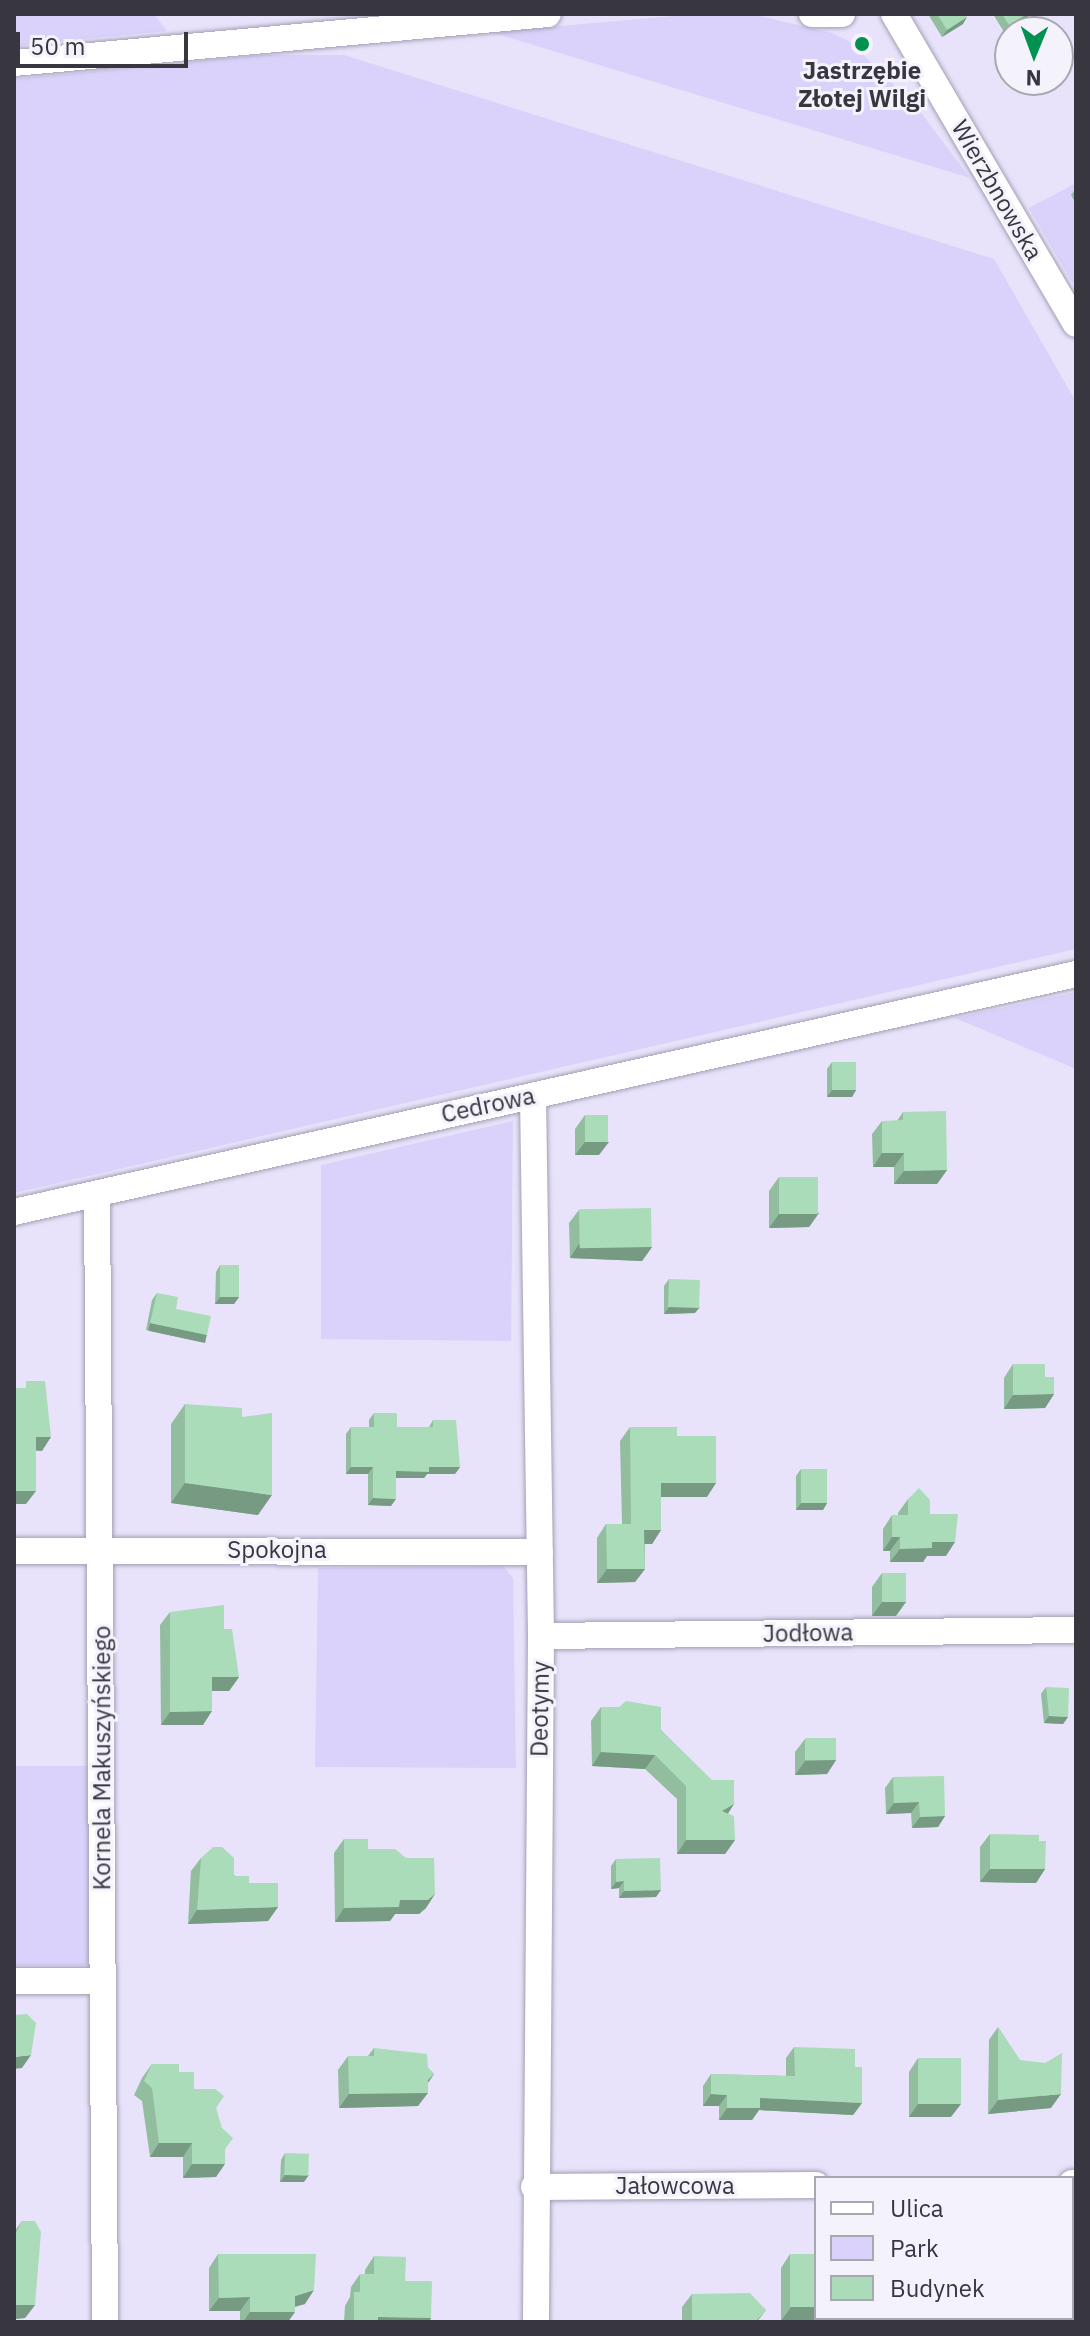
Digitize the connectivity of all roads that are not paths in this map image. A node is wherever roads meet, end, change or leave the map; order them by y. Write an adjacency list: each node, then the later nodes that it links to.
1 (548, 14): 5 (street)
2 (812, 14): 3 (street)
3 (842, 14)
4 (894, 14): 6 (street, Wierzbnowska)
5 (14, 63)
6 (1076, 324)
7 (1076, 974): 8 (street, Cedrowa)
8 (533, 1096): 9 (street, Cedrowa); 13 (street, Deotymy)
9 (97, 1194): 10 (street, Cedrowa); 11 (street, Kornela Makuszyńskiego)
10 (14, 1212)
11 (102, 1550): 12 (street, Spokojna); 13 (street, Spokojna); 17 (street, Kornela Makuszyńskiego)
12 (14, 1551)
13 (540, 1552): 15 (street, Deotymy)
14 (1076, 1630): 15 (street, Jodłowa)
15 (541, 1636): 19 (street, Deotymy)
16 (14, 1981): 17 (street)
17 (102, 1981): 20 (street, Kornela Makuszyńskiego)
18 (814, 2185): 19 (street, Jałowcowa)
19 (534, 2187): 21 (street, Deotymy)
20 (105, 2322)
21 (536, 2322)

